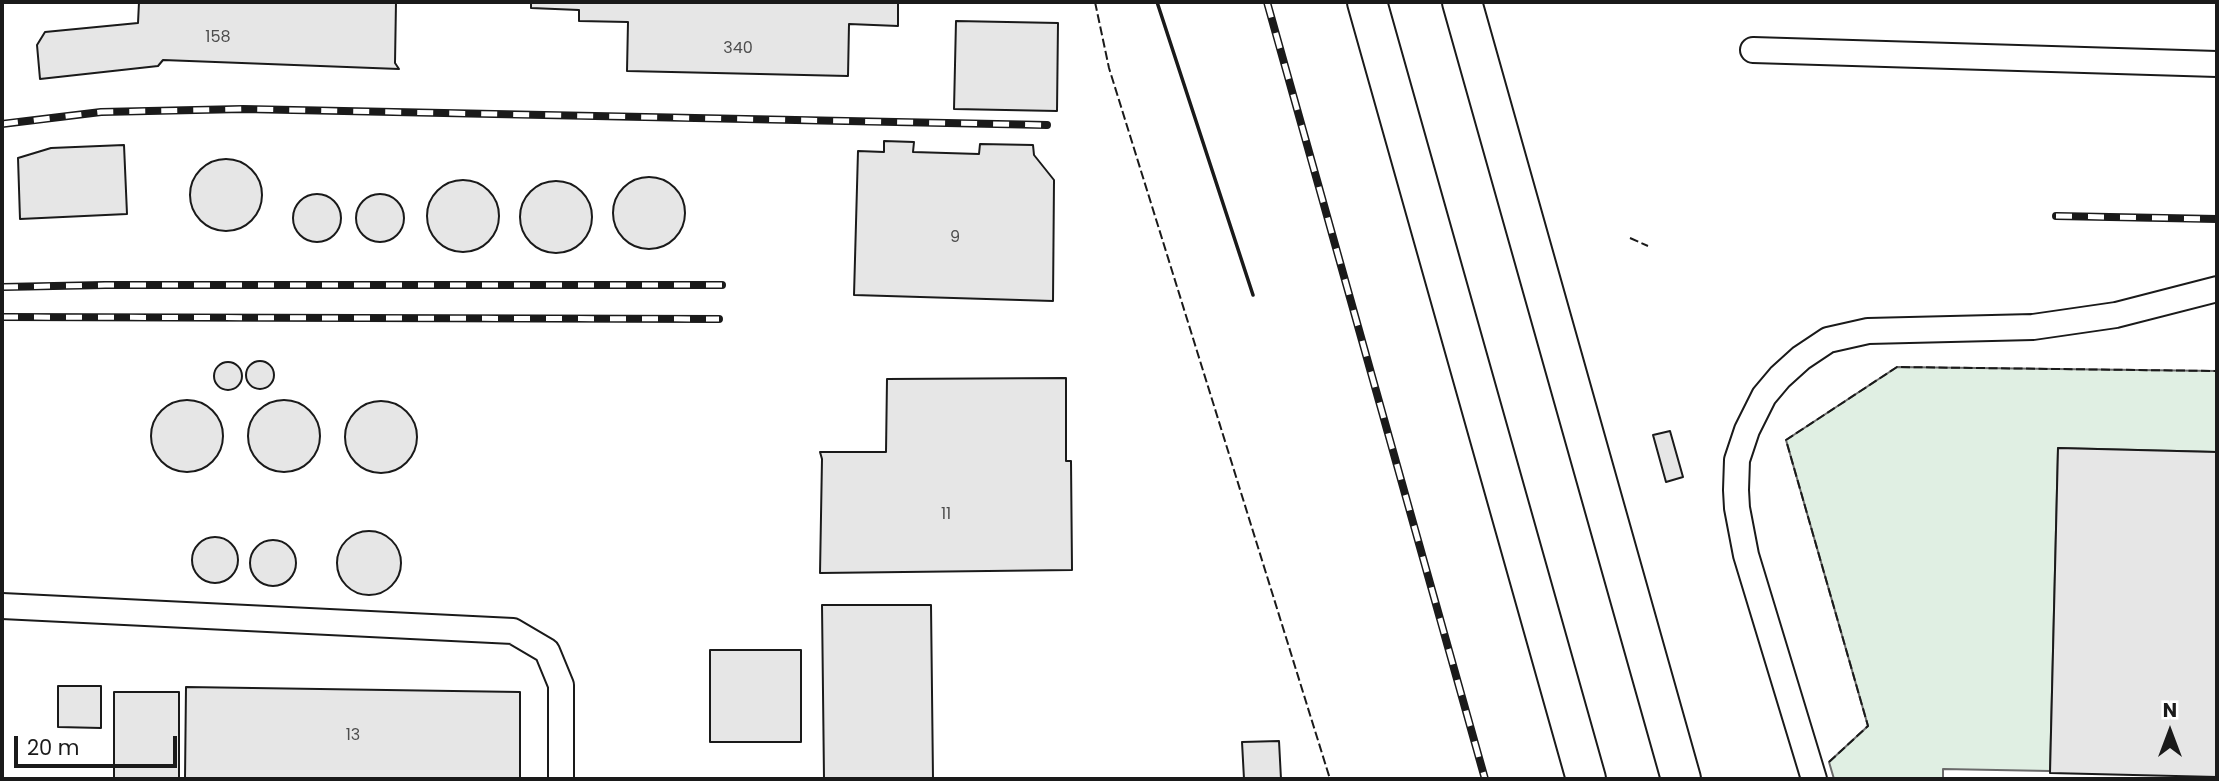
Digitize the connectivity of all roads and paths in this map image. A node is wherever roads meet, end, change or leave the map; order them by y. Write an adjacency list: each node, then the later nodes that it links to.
1 (1367, 2): 8 (main road)
2 (1462, 2): 9 (main road)
3 (1753, 50): 4 (lane)
4 (2217, 64)
5 (2217, 289): 10 (lane)
6 (2, 606): 7 (lane)
7 (561, 779)
8 (1586, 779)
9 (1681, 779)
10 (1814, 779)

